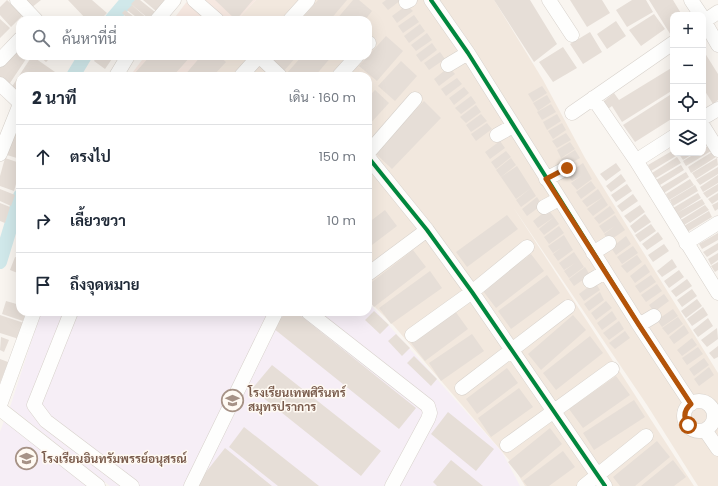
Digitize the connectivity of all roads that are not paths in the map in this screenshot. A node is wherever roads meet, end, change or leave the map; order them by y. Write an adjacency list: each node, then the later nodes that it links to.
1 (17, 0): 10 (street)
2 (174, 0): 11 (street)
3 (194, 0): 12 (street)
4 (308, 0): 13 (street)
5 (431, 0): 20 (street)
6 (549, 0): 16 (street)
7 (691, 0): 8 (street)
8 (699, 12)
9 (718, 12): 14 (street)
10 (32, 16)
11 (160, 16)
12 (212, 16)
13 (294, 16)
14 (706, 18)
15 (706, 24): 19 (street)
16 (572, 35)
17 (16, 43): 21 (street)
18 (670, 45): 32 (street)
19 (718, 45)
20 (468, 53): 26 (street); 39 (street)
21 (0, 60)
22 (126, 60): 27 (street)
23 (255, 60): 28 (street)
24 (263, 60): 29 (street)
25 (353, 60): 30 (street)
26 (448, 65)
27 (118, 72)
28 (245, 72)
29 (276, 72)
30 (343, 72)
31 (0, 84): 34 (street)
32 (593, 98): 36 (street); 47 (street)
33 (415, 99): 43 (street)
34 (16, 100)
35 (718, 109): 38 (street)
36 (572, 113)
37 (16, 114): 45 (street)
38 (706, 116)
39 (513, 126): 41 (street); 49 (street)
40 (706, 131): 44 (street)
41 (497, 135)
42 (670, 139): 47 (street)
43 (372, 148)
44 (718, 150)
45 (0, 154)
46 (372, 162): 53 (street)
47 (636, 162): 54 (street)
48 (567, 168): 49 (street)
49 (546, 179): 50 (street)
50 (559, 199): 51 (street); 57 (street)
51 (544, 207)
52 (718, 223): 54 (street)
53 (427, 230): 58 (street); 61 (street)
54 (686, 243): 62 (street)
55 (608, 244): 57 (street)
56 (527, 247): 61 (street)
57 (593, 253): 59 (street)
58 (372, 271)
59 (605, 272): 60 (street); 69 (street)
60 (590, 281)
61 (472, 292): 70 (street); 71 (street)
62 (718, 293)
63 (568, 307): 71 (street)
64 (33, 316): 75 (street)
65 (69, 316): 84 (street)
66 (274, 316): 85 (street)
67 (313, 316): 86 (street)
68 (654, 316): 69 (street)
69 (639, 325): 74 (street)
70 (412, 335)
71 (511, 351): 73 (street); 77 (street)
72 (612, 369): 77 (street)
73 (462, 388)
74 (691, 404): 78 (street); 78 (street)
75 (0, 405)
76 (0, 409): 83 (street)
77 (555, 411): 80 (street); 82 (street)
78 (705, 430): 81 (street)
79 (646, 436): 82 (street)
80 (507, 445)
81 (718, 449)
82 (602, 480): 87 (street)
83 (98, 486)
84 (132, 486)
85 (191, 486)
86 (392, 486)
87 (584, 486)

